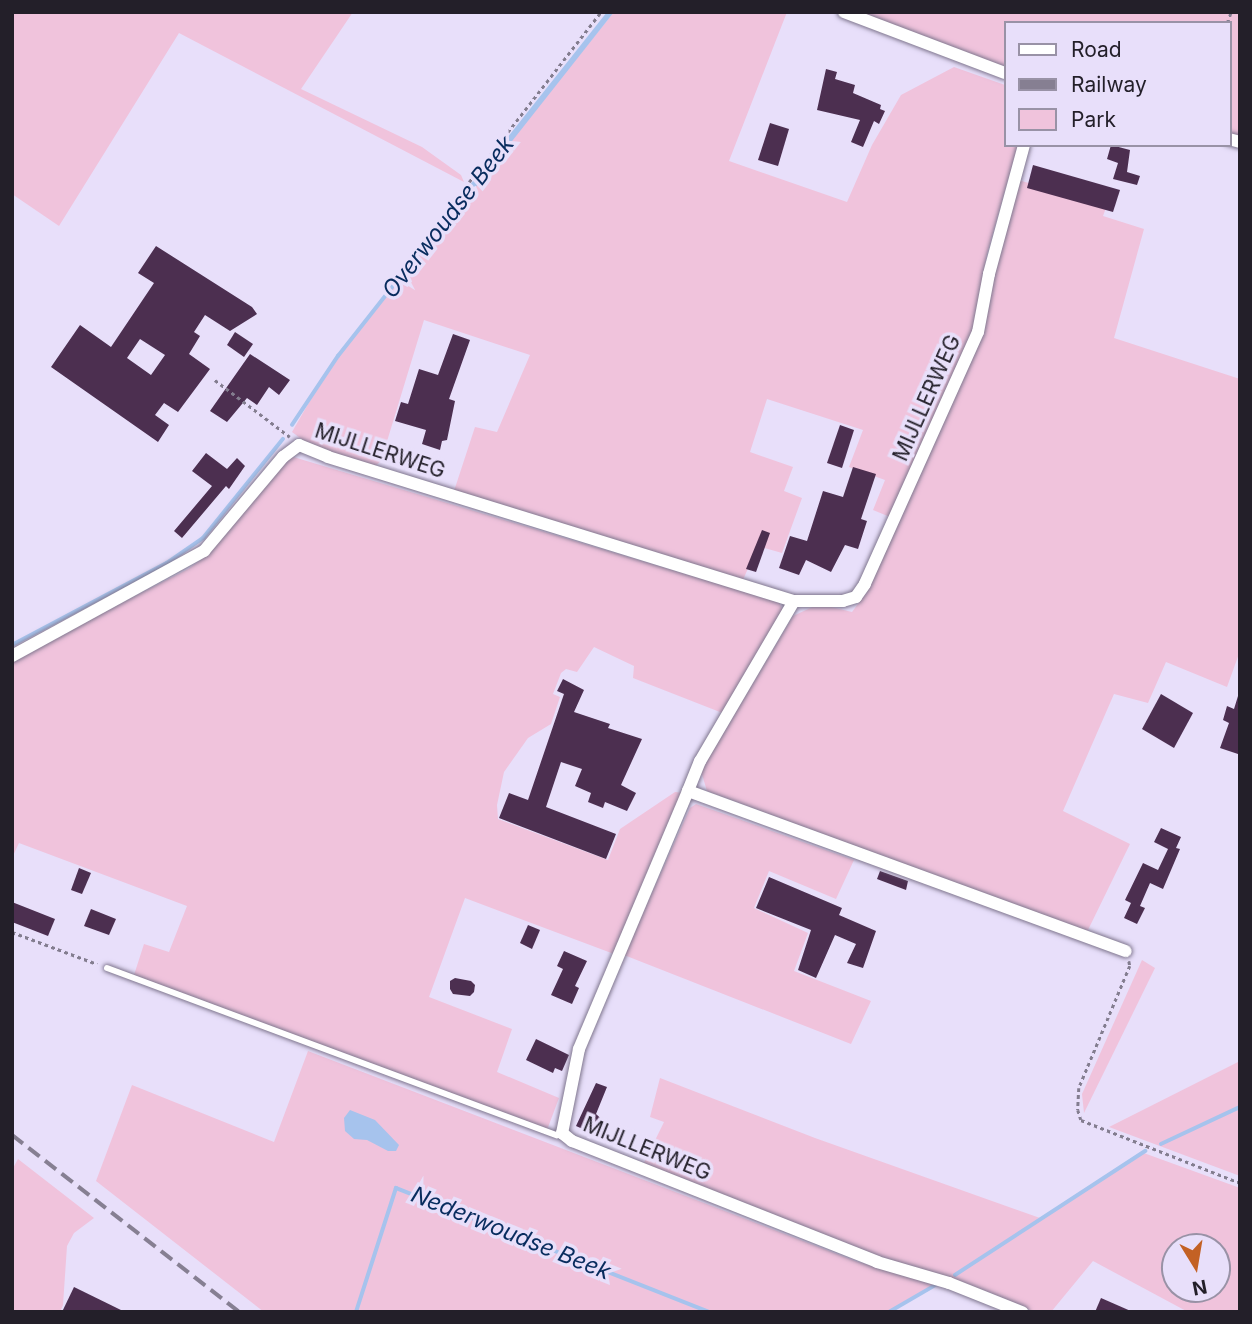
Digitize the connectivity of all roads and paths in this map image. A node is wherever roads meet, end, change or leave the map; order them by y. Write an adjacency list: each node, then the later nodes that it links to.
1 (601, 12): 5 (path)
2 (844, 12): 3 (street)
3 (1004, 73)
4 (1023, 147): 8 (street, MIJLLERWEG)
5 (469, 182)
6 (215, 380): 7 (path)
7 (291, 438)
8 (794, 601): 9 (street, MIJLLERWEG); 10 (street, MIJLLERWEG)
9 (12, 656)
10 (688, 791): 12 (street); 14 (street, MIJLLERWEG)
11 (12, 932): 13 (path)
12 (1126, 951): 15 (path)
13 (107, 968): 14 (lane)
14 (562, 1133): 16 (street, MIJLLERWEG)
15 (1240, 1183)
16 (1022, 1312)

